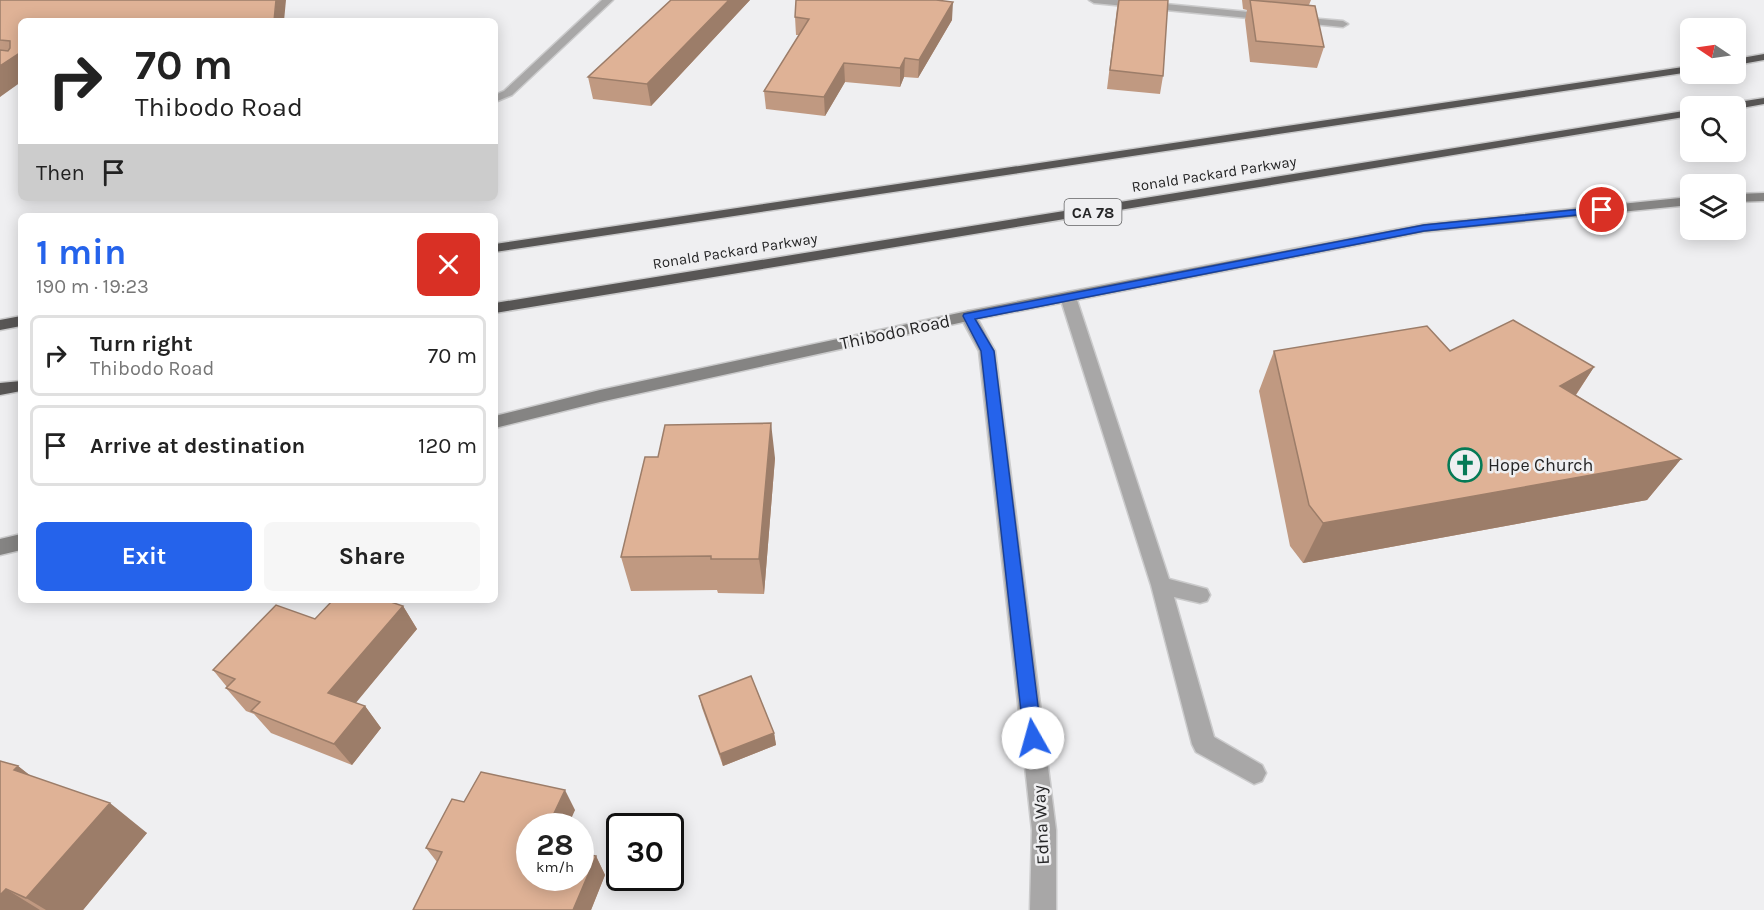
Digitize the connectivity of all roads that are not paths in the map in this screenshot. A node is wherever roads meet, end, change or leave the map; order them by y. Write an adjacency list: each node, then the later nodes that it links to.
1 (608, 0): 7 (street)
2 (1094, 0): 3 (street)
3 (1343, 24)
4 (1764, 57): 5 (highway)
5 (1746, 60)
6 (1680, 70): 14 (highway, Ronald Packard Parkway)
7 (498, 98)
8 (1764, 101): 9 (highway)
9 (1746, 104)
10 (1680, 115): 16 (highway, Ronald Packard Parkway / CA 78)
11 (1764, 197): 12 (street)
12 (1746, 198)
13 (1680, 202): 15 (street, Thibodo Road)
14 (498, 248)
15 (1068, 297): 17 (street, Thibodo Road); 25 (street)
16 (498, 308)
17 (968, 316): 22 (street, Thibodo Road); 28 (street, Edna Way)
18 (18, 322): 19 (highway)
19 (0, 325)
20 (18, 386): 21 (highway)
21 (0, 389)
22 (498, 421)
23 (18, 543): 24 (street)
24 (0, 547)
25 (1161, 585): 26 (street); 27 (street)
26 (1200, 595)
27 (1254, 772)
28 (1043, 910)

